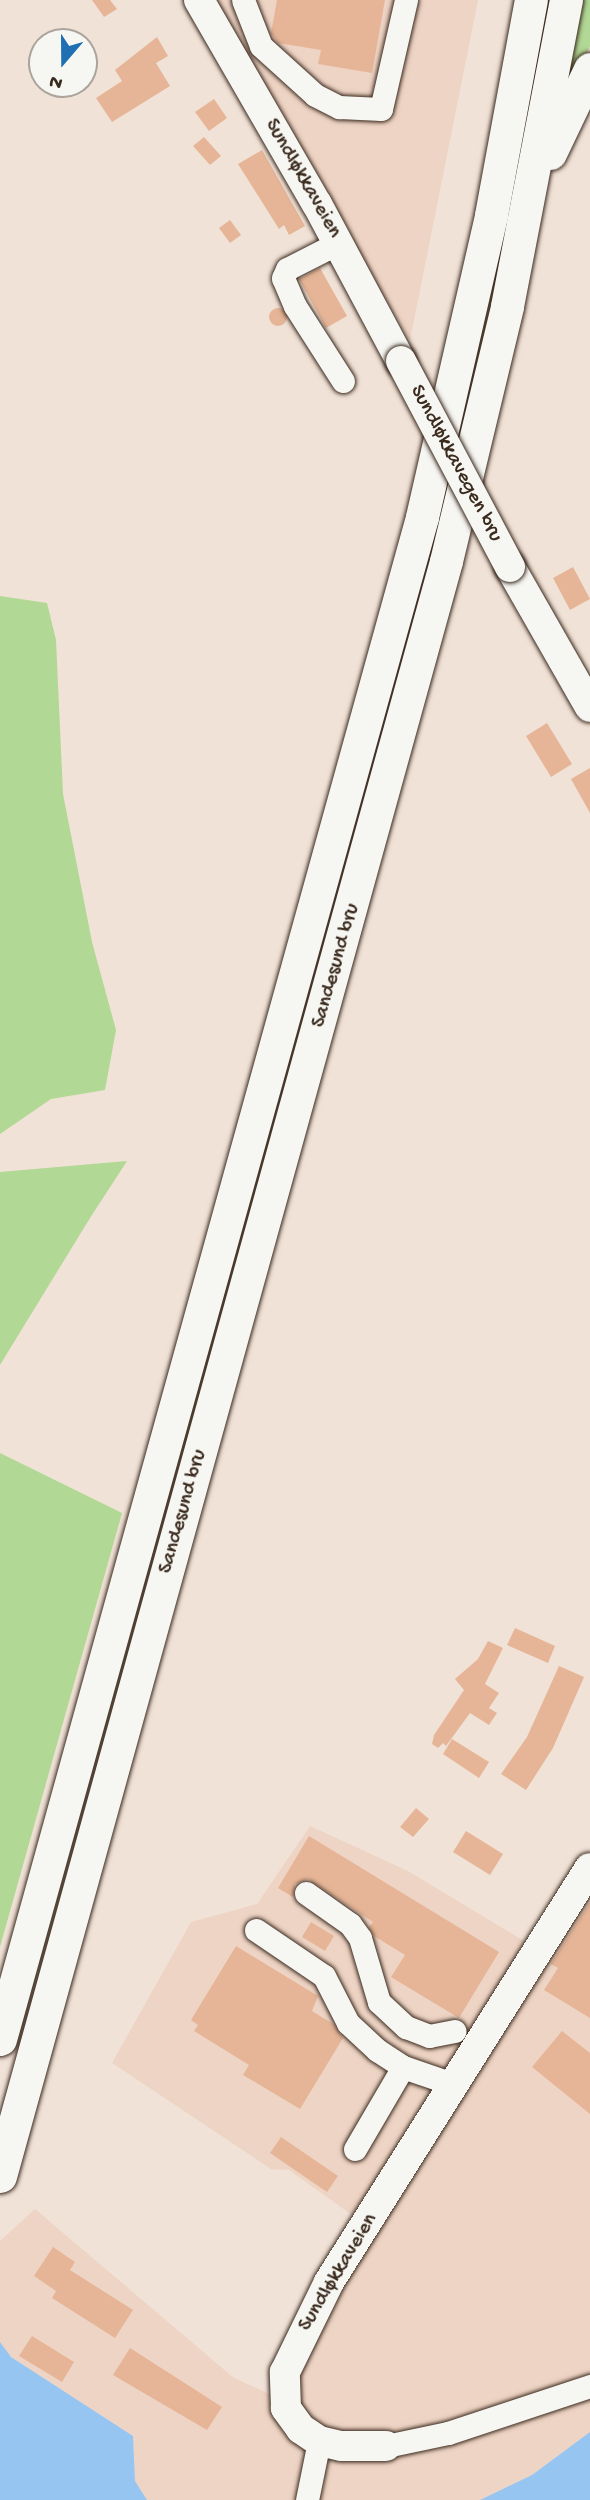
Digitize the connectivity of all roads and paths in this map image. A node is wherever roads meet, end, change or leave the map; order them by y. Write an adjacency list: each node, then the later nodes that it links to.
1 (199, 0): 8 (main road, Sundløkkaveien)
2 (243, 0): 3 (street)
3 (406, 0)
4 (531, 0): 17 (highway, Sandesund bru)
5 (566, 0): 7 (highway)
6 (590, 69): 7 (highway)
7 (530, 197): 22 (highway, Sandesund bru)
8 (338, 243): 9 (main road, Sundløkkaveien); 10 (street)
9 (401, 361): 11 (main road, Sundløkkavegen bru, bridge)
10 (343, 381)
11 (590, 706)
12 (590, 1868): 20 (main road, Sundløkkaveien)
13 (306, 1893): 15 (street)
14 (256, 1930): 18 (street)
15 (390, 2012): 16 (street); 18 (street)
16 (455, 2032)
17 (0, 2039)
18 (368, 2042): 19 (street)
19 (403, 2067): 20 (street); 21 (street)
20 (456, 2085): 24 (main road, Sundløkkaveien)
21 (355, 2149)
22 (0, 2176)
23 (590, 2386): 25 (street)
24 (319, 2441): 25 (main road); 26 (street)
25 (386, 2446)
26 (307, 2500)

